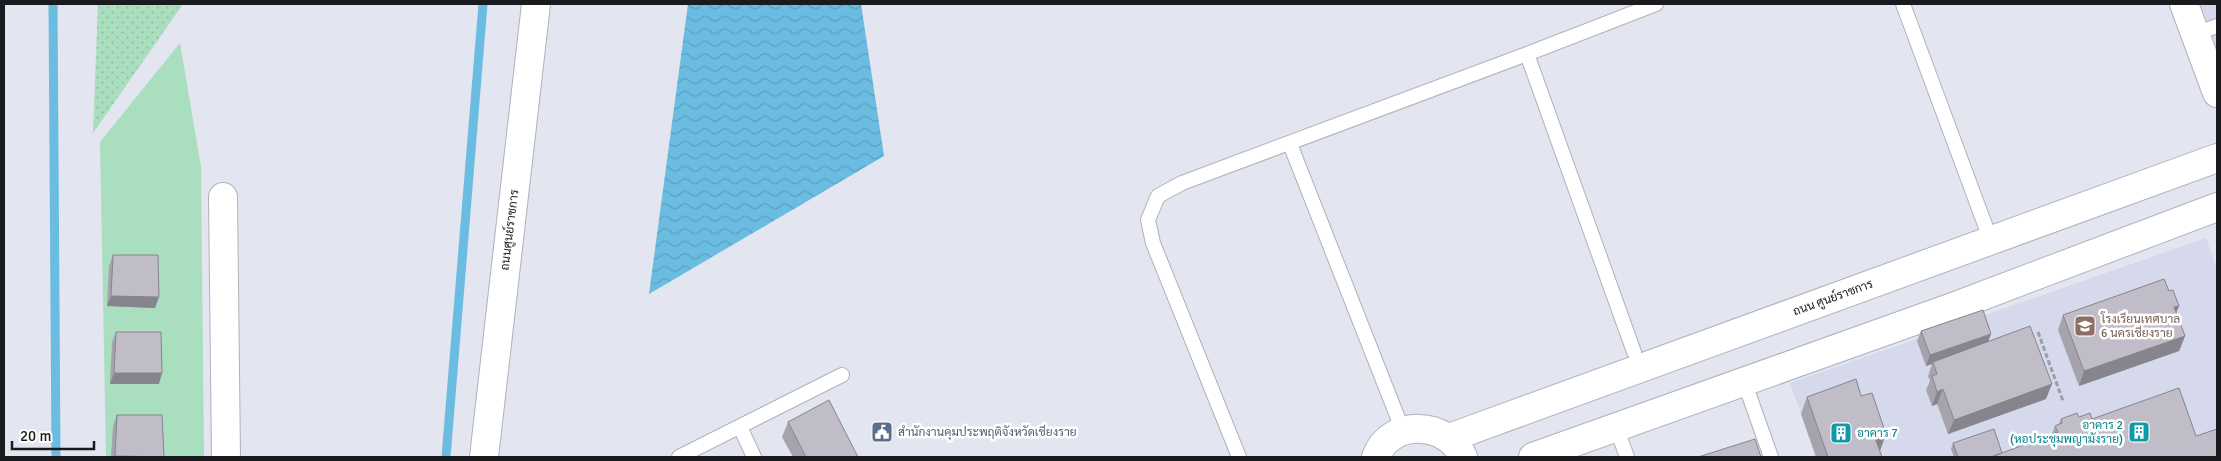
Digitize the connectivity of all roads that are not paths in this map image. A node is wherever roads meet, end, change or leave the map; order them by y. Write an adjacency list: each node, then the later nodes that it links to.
1 (536, 4): 21 (street, ถนนศูนย์ราชการ)
2 (1656, 4): 6 (lane)
3 (1903, 4): 12 (lane)
4 (2184, 4): 5 (street)
5 (2208, 42): 7 (street)
6 (1527, 54): 8 (lane); 13 (lane)
7 (2217, 93)
8 (1290, 144): 18 (lane); 24 (lane)
9 (2217, 158): 12 (street, ถนน ศูนย์ราชการ)
10 (224, 197): 20 (street)
11 (2217, 208): 15 (street)
12 (1991, 241): 19 (street, ถนน ศูนย์ราชการ)
13 (1634, 352)
14 (842, 375): 16 (lane)
15 (1744, 381): 17 (street); 28 (lane)
16 (740, 427): 22 (lane); 23 (lane)
17 (1616, 427): 26 (street); 27 (lane)
18 (1403, 430): 19 (street); 25 (street)
19 (1456, 448)
20 (226, 457)
21 (487, 457)
22 (679, 457)
23 (754, 457)
24 (1239, 457)
25 (1376, 457)
26 (1533, 457)
27 (1627, 457)
28 (1771, 457)

